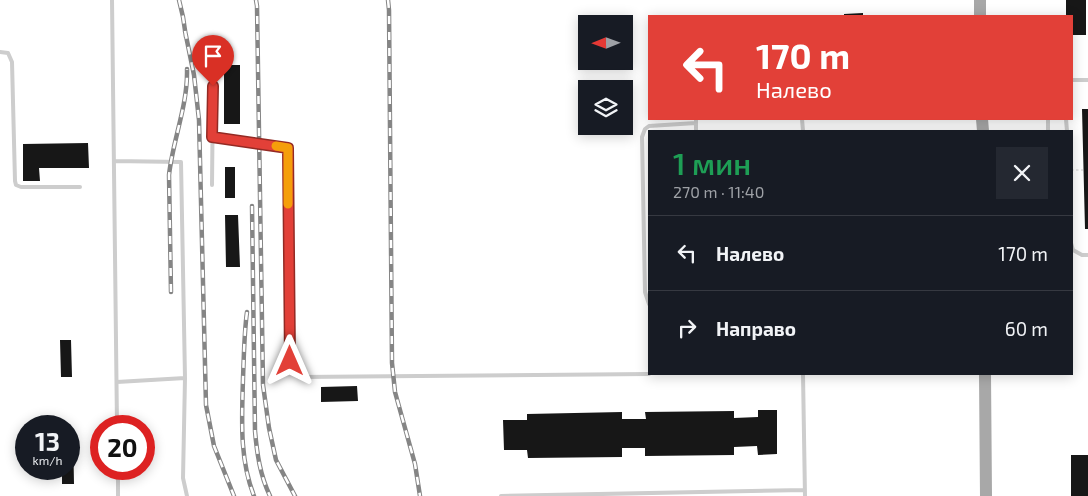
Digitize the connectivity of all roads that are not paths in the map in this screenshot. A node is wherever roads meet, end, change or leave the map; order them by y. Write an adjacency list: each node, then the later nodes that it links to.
1 (112, 0): 12 (lane)
2 (980, 0): 3 (main road)
3 (980, 15)
4 (0, 52): 14 (lane)
5 (1073, 80): 6 (lane)
6 (1088, 80)
7 (213, 86): 11 (lane)
8 (696, 121): 9 (lane)
9 (670, 125): 10 (lane); 15 (lane)
10 (670, 130)
11 (212, 137): 13 (lane); 20 (lane)
12 (114, 161): 23 (lane); 24 (lane)
13 (212, 185)
14 (80, 186)
15 (644, 214): 16 (lane); 19 (lane)
16 (648, 214)
17 (1073, 250): 18 (lane)
18 (1088, 255)
19 (648, 301)
20 (648, 374)
21 (804, 375): 27 (lane)
22 (985, 375): 32 (main road)
23 (184, 378): 24 (lane); 29 (lane)
24 (117, 382): 25 (lane)
25 (117, 415)
26 (118, 480): 28 (lane)
27 (805, 490): 30 (lane); 31 (lane)
28 (118, 496)
29 (188, 496)
30 (500, 496)
31 (805, 496)
32 (986, 496)

